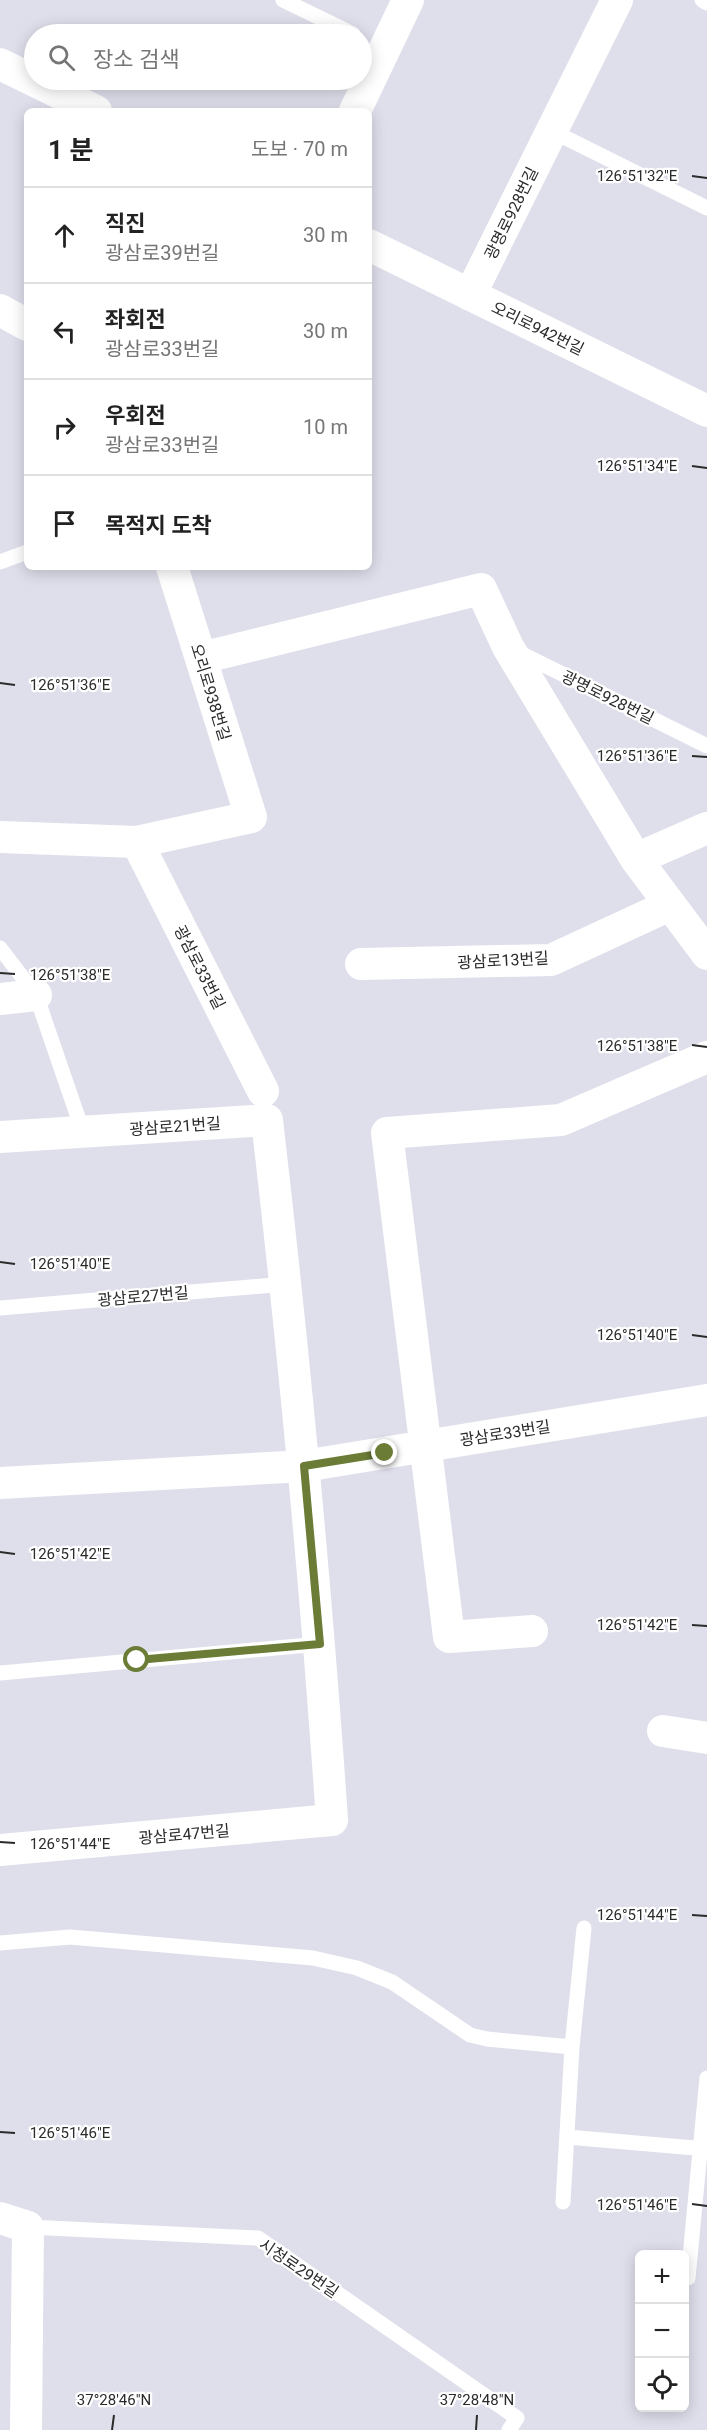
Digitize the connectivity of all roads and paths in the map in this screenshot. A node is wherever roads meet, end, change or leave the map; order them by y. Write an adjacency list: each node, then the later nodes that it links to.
1 (283, 0): 6 (lane)
2 (408, 0): 7 (street)
3 (618, 0): 14 (street, 광명로928번길)
4 (702, 0): 5 (lane)
5 (707, 3)
6 (332, 24)
7 (373, 44)
8 (0, 64): 9 (street)
9 (24, 76)
10 (53, 90): 12 (street)
11 (361, 90): 13 (street)
12 (90, 108)
13 (356, 108)
14 (552, 131): 15 (lane); 17 (street, 광명로928번길)
15 (707, 208)
16 (372, 246): 17 (street, 오리로942번길)
17 (471, 295): 20 (street, 오리로942번길)
18 (0, 310): 19 (street)
19 (24, 324)
20 (707, 411)
21 (24, 553): 22 (lane)
22 (0, 562)
23 (173, 570): 25 (street, 오리로938번길)
24 (508, 647): 25 (street); 26 (lane, 광명로928번길); 30 (street)
25 (201, 658): 29 (street, 오리로938번길)
26 (707, 746)
27 (707, 828): 30 (street)
28 (0, 837): 29 (street)
29 (137, 842): 38 (street, 광삼로33번길)
30 (636, 859): 31 (street)
31 (670, 905): 33 (street); 34 (street, 광삼로13번길)
32 (0, 948): 35 (lane)
33 (707, 954)
34 (361, 964)
35 (36, 995): 36 (street); 39 (lane)
36 (0, 999)
37 (707, 1058): 44 (street)
38 (265, 1106): 39 (street, 광삼로21번길); 41 (street, 광삼로33번길)
39 (83, 1132): 40 (street, 광삼로21번길)
40 (0, 1137)
41 (286, 1284): 42 (lane, 광삼로27번길); 45 (street, 광삼로33번길)
42 (0, 1308)
43 (707, 1400): 44 (street, 광삼로33번길)
44 (425, 1446): 45 (street, 광삼로33번길); 47 (street)
45 (304, 1466): 46 (street, 광삼로33번길); 48 (street, 광삼로33번길)
46 (0, 1484)
47 (532, 1631)
48 (320, 1644): 49 (lane); 52 (street, 광삼로33번길)
49 (0, 1673)
50 (663, 1731): 51 (street)
51 (707, 1738)
52 (332, 1820): 53 (street, 광삼로47번길)
53 (0, 1850)
54 (584, 1928): 56 (lane)
55 (0, 1943): 56 (lane)
56 (572, 2047): 58 (lane)
57 (707, 2078): 59 (lane)
58 (567, 2137): 59 (lane); 60 (lane)
59 (704, 2149): 62 (lane)
60 (562, 2202)
61 (14, 2223): 63 (street, 시청로29번길); 64 (lane, 시청로29번길)
62 (689, 2270)
63 (26, 2430)
64 (509, 2430)

